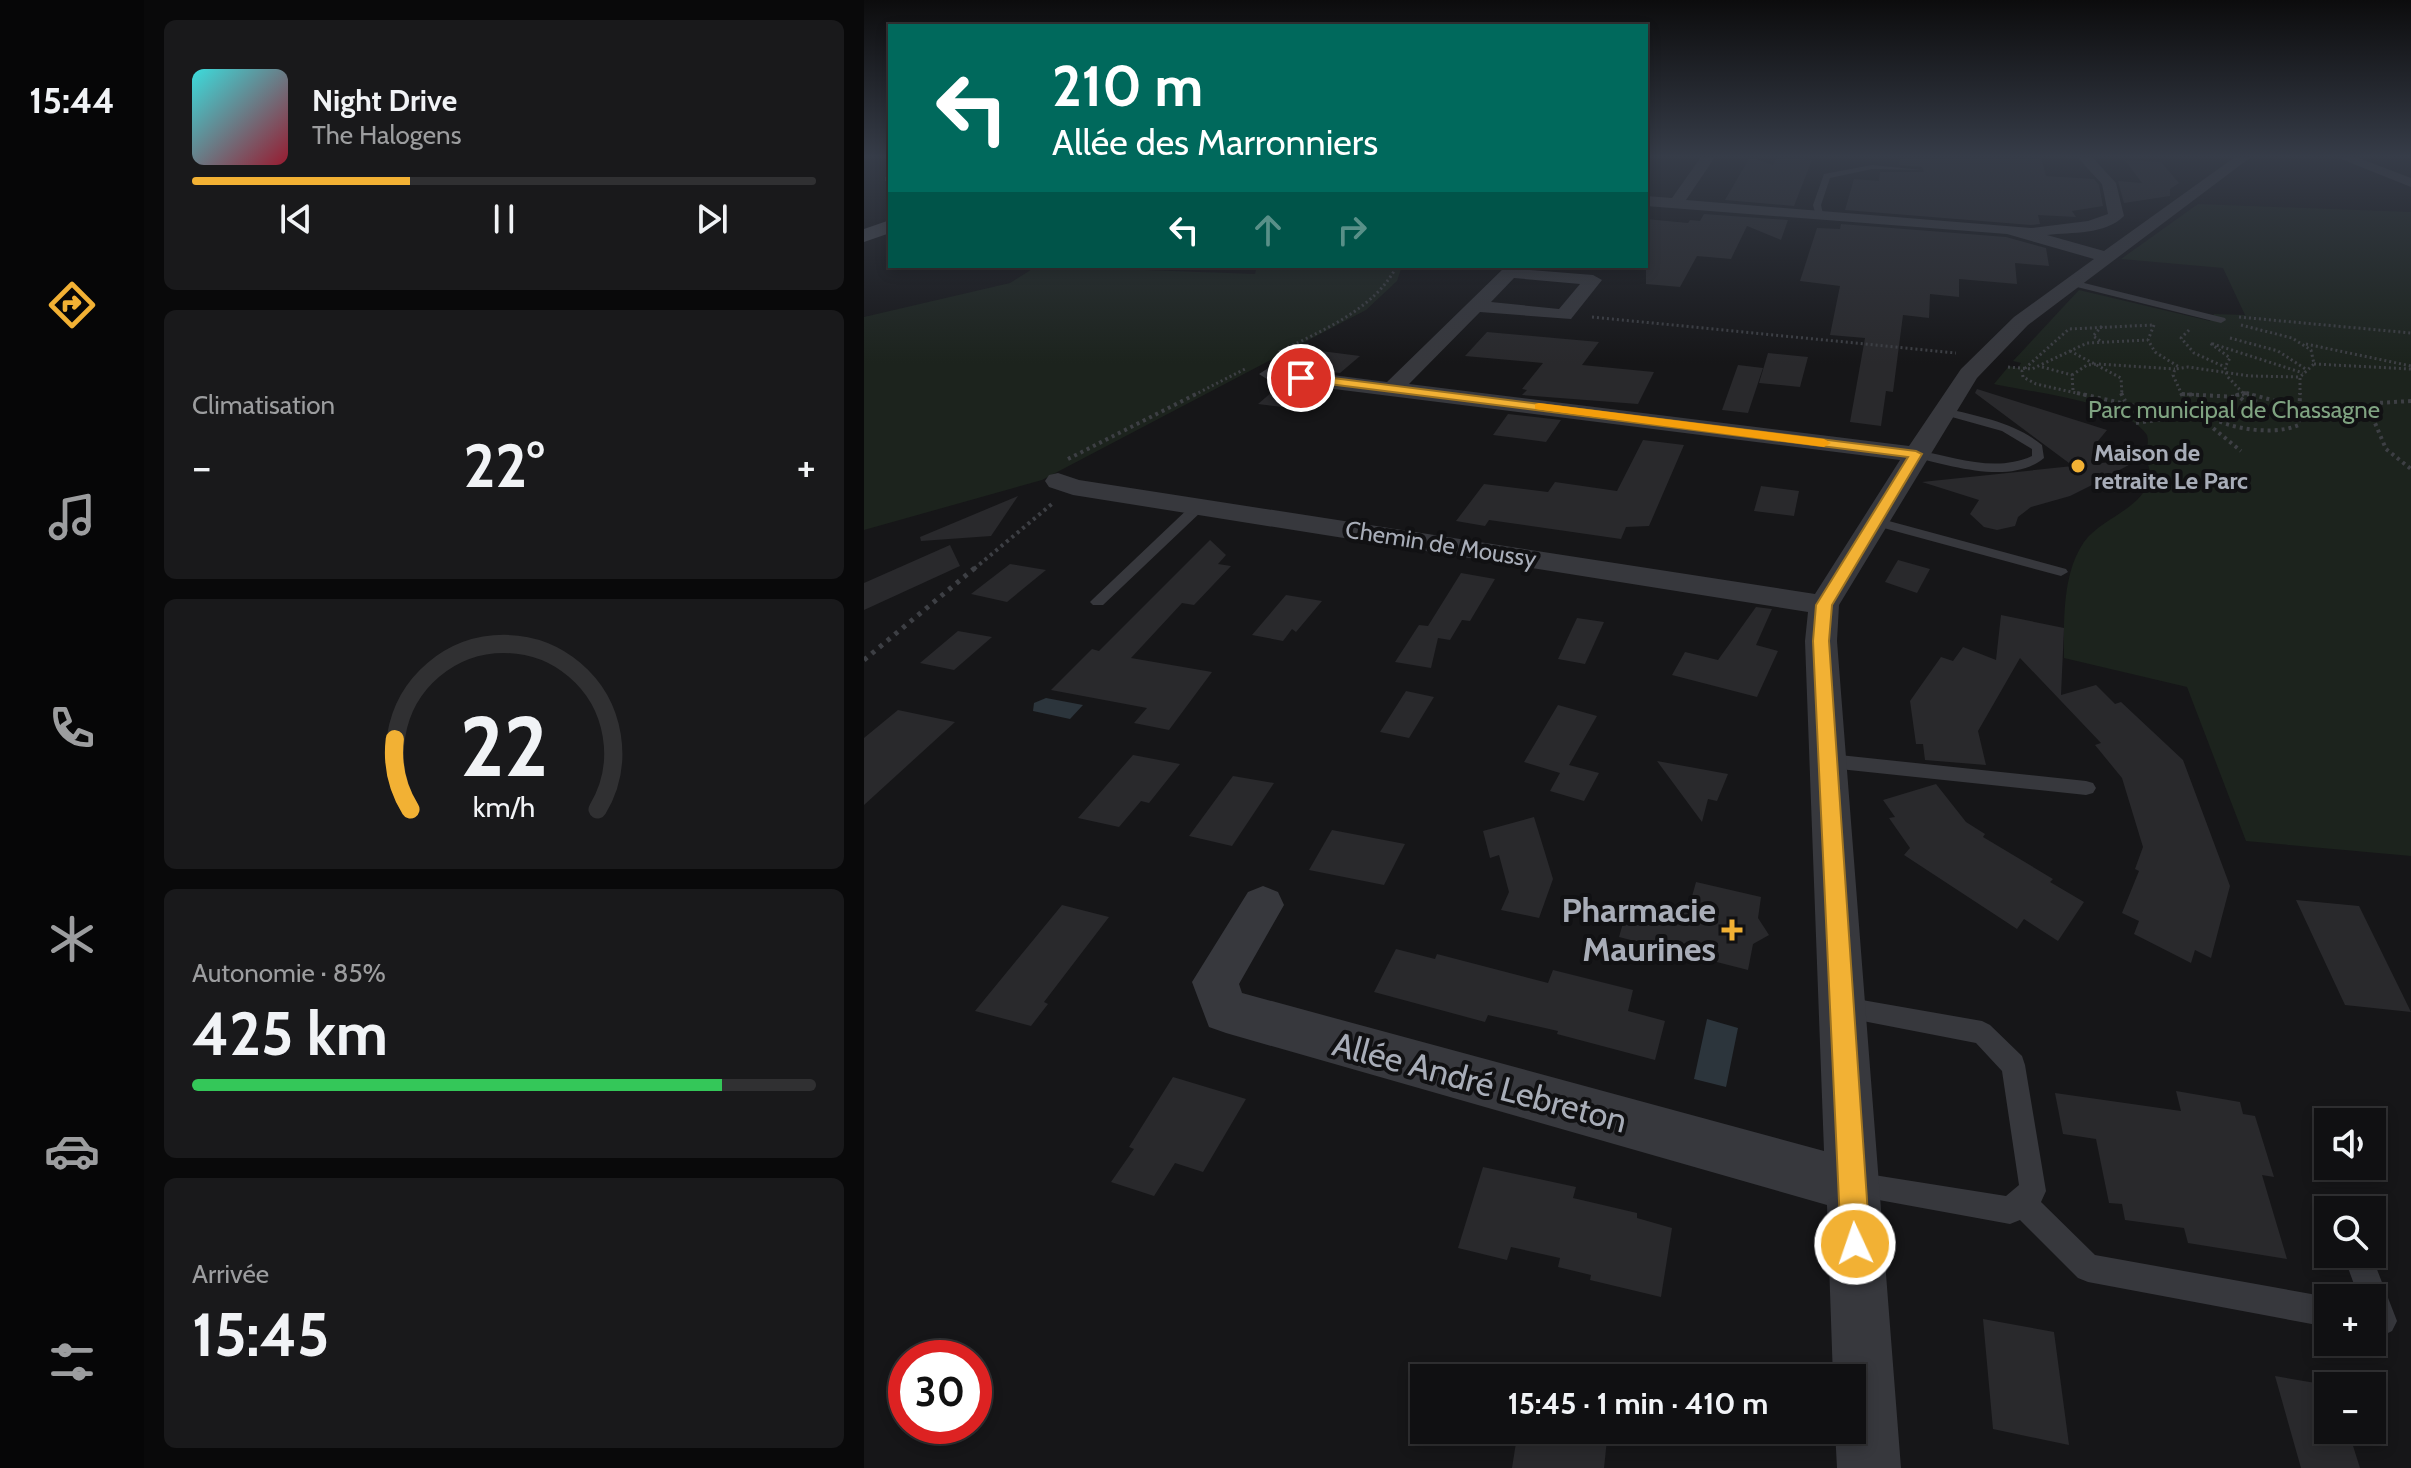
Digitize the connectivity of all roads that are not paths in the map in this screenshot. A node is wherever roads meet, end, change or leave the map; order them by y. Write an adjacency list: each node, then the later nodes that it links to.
1 (1947, 226): 5 (street)
2 (2070, 226): 5 (street)
3 (2149, 226): 7 (street)
4 (888, 227): 6 (street)
5 (2031, 233): 7 (street)
6 (864, 236)
7 (2106, 257): 8 (street)
8 (2072, 283): 9 (lane); 15 (street)
9 (2148, 303): 10 (lane); 12 (lane)
10 (2199, 304)
11 (1476, 306): 11 (street); 14 (street)
12 (2222, 317)
13 (1266, 364): 14 (street)
14 (1392, 389): 16 (street)
15 (1945, 412): 16 (street); 16 (lane)
16 (1916, 454): 19 (street)
17 (1065, 484): 18 (street, Chemin de Moussy)
18 (1198, 507): 21 (lane); 22 (street, Chemin de Moussy)
19 (1874, 521): 20 (lane); 22 (street)
20 (2061, 572)
21 (1098, 602)
22 (1824, 605): 23 (street)
23 (1830, 761): 24 (lane); 26 (street)
24 (2086, 788)
25 (1263, 905): 27 (street, Allée André Lebreton)
26 (1843, 1008): 27 (street); 28 (lane)
27 (1852, 1185): 28 (lane); 30 (street)
28 (2020, 1201): 29 (lane)
29 (2314, 1309)
30 (1869, 1468)

